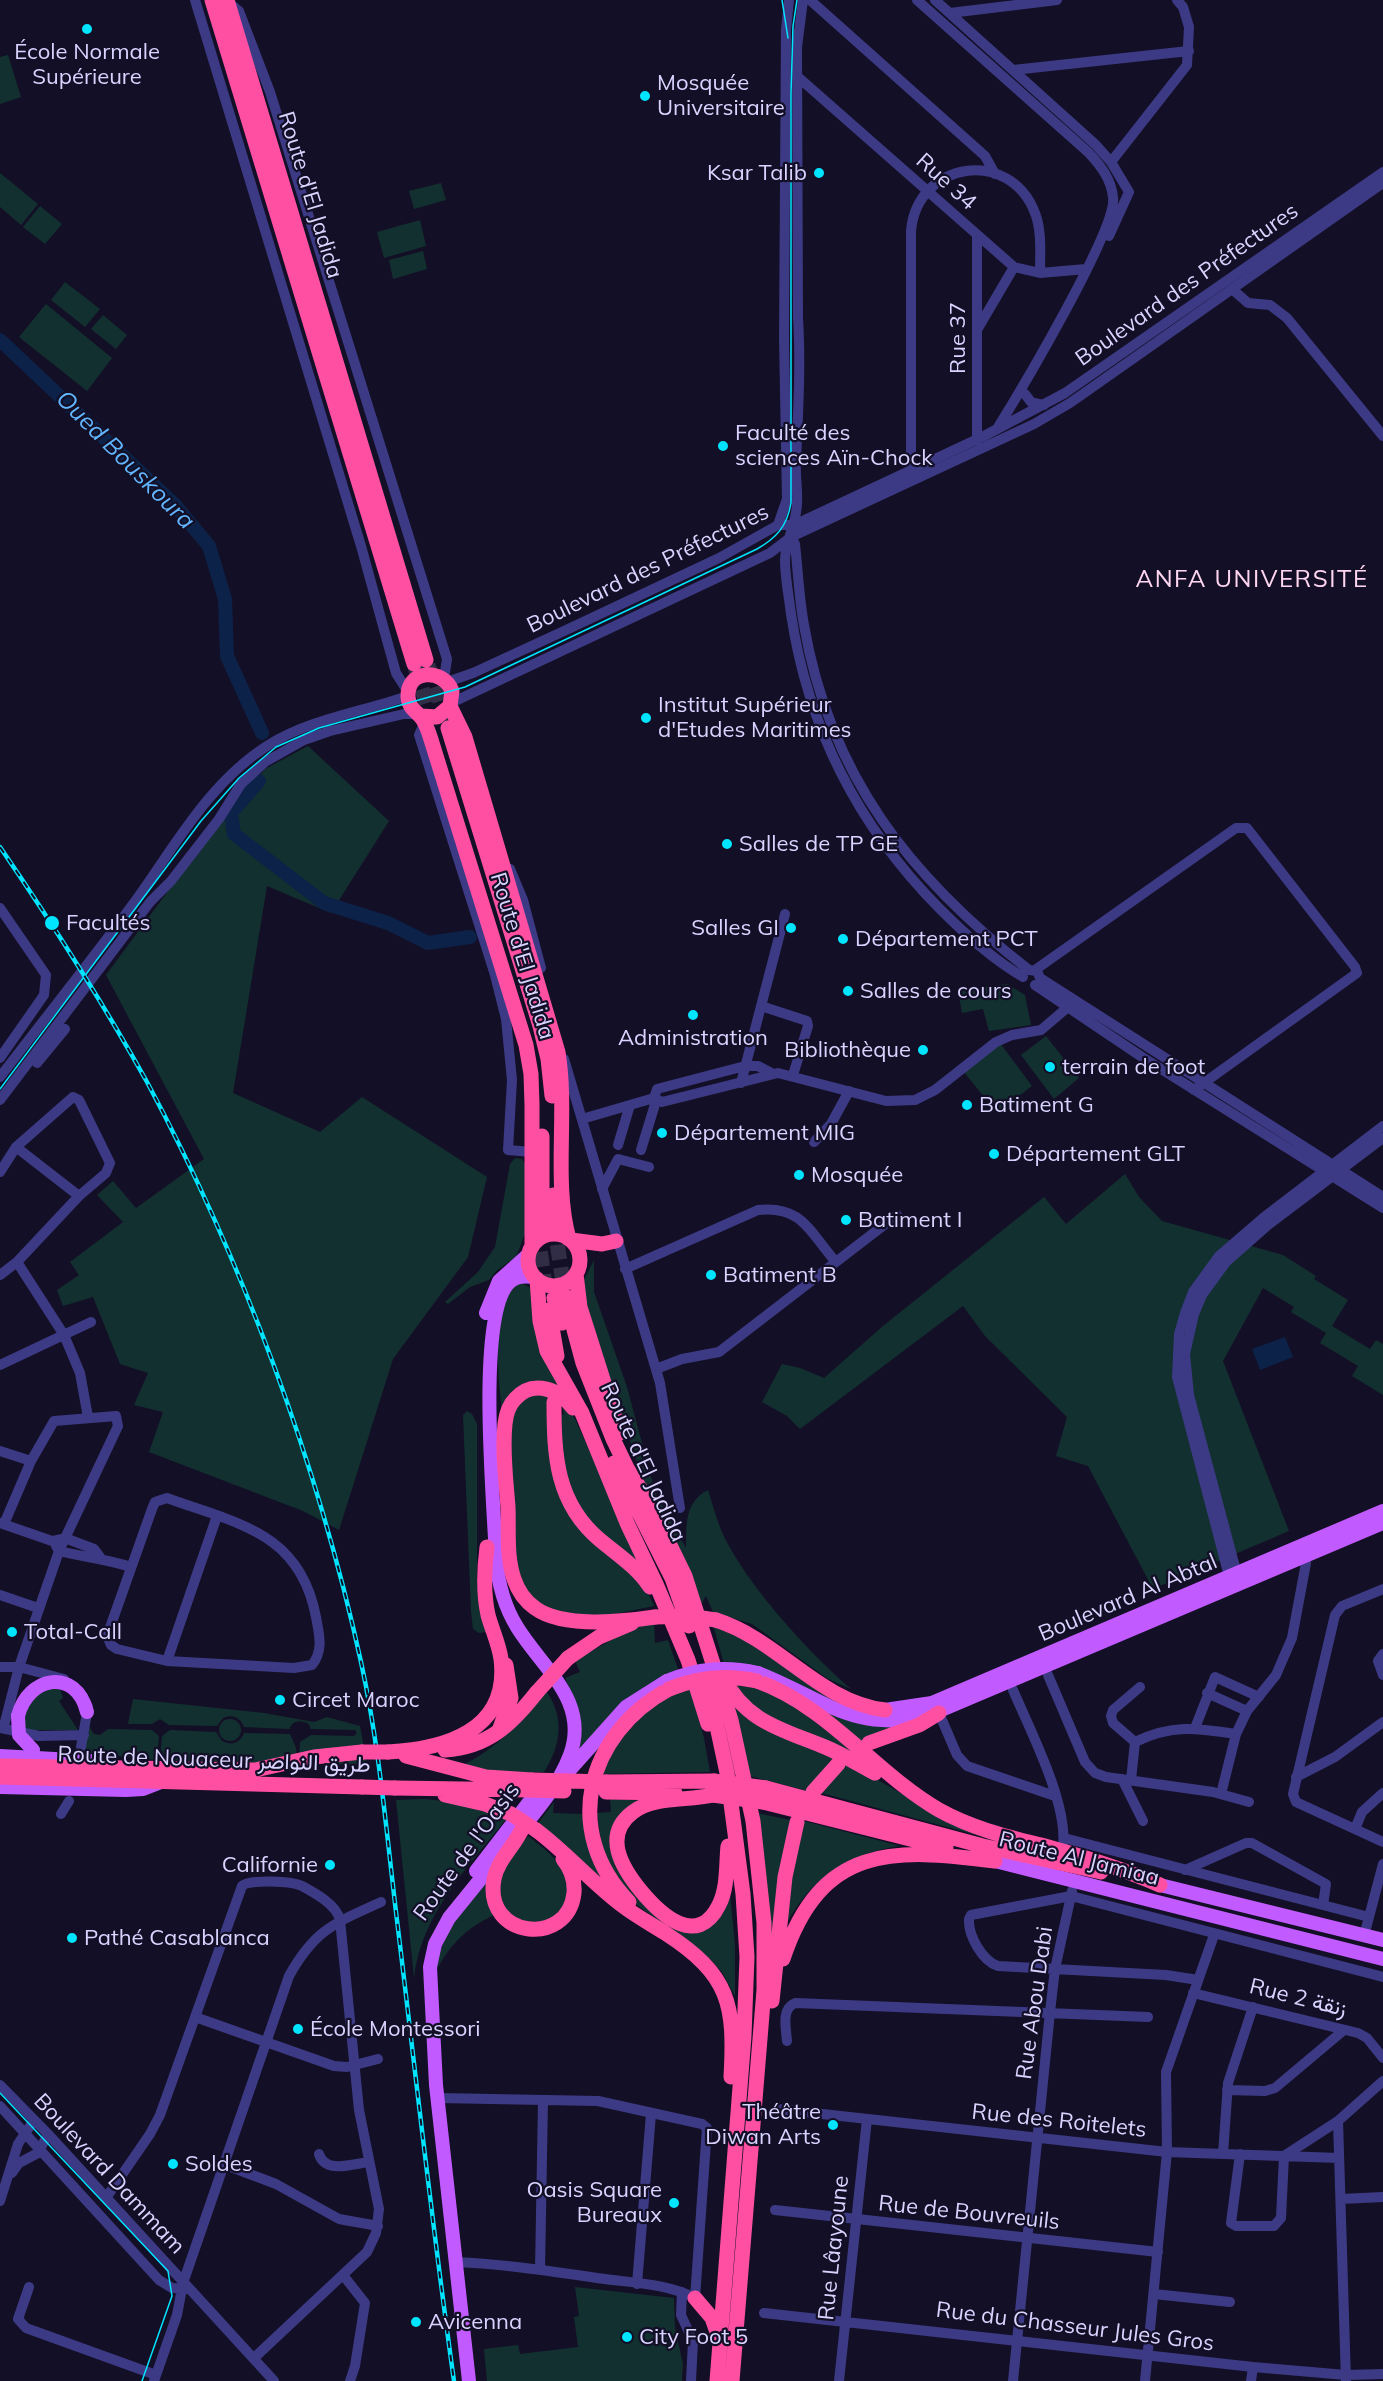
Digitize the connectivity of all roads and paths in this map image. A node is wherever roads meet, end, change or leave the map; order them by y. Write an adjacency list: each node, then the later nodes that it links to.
1 (195, 0): 44 (street)
2 (222, 0): 28 (highway, Route d'El Jadida); 29 (highway, Route d'El Jadida); 43 (street)
3 (789, 0): 38 (street)
4 (803, 0): 13 (street)
5 (810, 0): 16 (street)
6 (917, 0): 20 (street)
7 (935, 0): 10 (street)
8 (1057, 0): 10 (street)
9 (1177, 0): 11 (street)
10 (950, 13): 12 (street)
11 (1189, 51): 12 (street); 14 (street)
12 (1013, 70): 14 (street)
13 (798, 77): 19 (street, Rue 34); 36 (street)
14 (1111, 162): 17 (street)
15 (1383, 172): 25 (street, Boulevard des Préfectures)
16 (995, 174): 19 (street); 24 (street)
17 (1122, 183): 20 (street); 20 (street)
18 (1383, 183): 25 (street, Boulevard des Préfectures)
19 (926, 191): 21 (street, Rue 34); 35 (street)
20 (1117, 196): 23 (street, Boulevard des Préfectures); 27 (street, Boulevard des Préfectures)
21 (977, 237): 22 (street, Rue 34); 26 (street, Rue 37)
22 (1014, 267): 24 (street, Rue 34); 26 (street)
23 (1086, 269): 24 (street, Rue 34); 32 (street, Boulevard des Préfectures)
24 (1040, 273)
25 (1234, 284): 30 (street, Boulevard des Préfectures); 31 (street, Boulevard des Préfectures); 33 (street)
26 (977, 330): 34 (street, Rue 37)
27 (1025, 394): 30 (street); 31 (street, Boulevard des Préfectures)
28 (333, 395): 29 (highway, Route d'El Jadida); 44 (highway, Route d'El Jadida)
29 (349, 403): 43 (highway, Route d'El Jadida)
30 (1045, 405): 31 (street, Boulevard des Préfectures)
31 (1008, 430): 32 (street, Boulevard des Préfectures)
32 (995, 436): 34 (street, Boulevard des Préfectures); 40 (street, Boulevard des Préfectures)
33 (1383, 436)
34 (977, 440): 35 (street, Boulevard des Préfectures)
35 (911, 471): 37 (street, Boulevard des Préfectures)
36 (798, 503): 37 (street); 39 (street)
37 (819, 513): 39 (street, Boulevard des Préfectures)
38 (778, 525): 39 (street, Boulevard des Préfectures); 43 (street, Boulevard des Préfectures)
39 (794, 525): 40 (street)
40 (791, 537): 41 (street, Boulevard des Préfectures); 42 (street); 51 (street)
41 (770, 553): 42 (street); 45 (street, Boulevard des Préfectures)
42 (785, 560): 51 (street)
43 (444, 679): 44 (highway); 45 (highway)
44 (409, 692): 46 (highway, Route d'El Jadida); 60 (street)
45 (451, 704): 46 (highway); 47 (highway, Route d'El Jadida)
46 (429, 723): 52 (highway, Route d'El Jadida); 52 (highway, Route d'El Jadida); 65 (street); 75 (highway, Route d'El Jadida); 75 (street)
47 (465, 737): 48 (highway, Route d'El Jadida); 52 (highway)
48 (498, 845): 68 (street); 84 (highway, Route d'El Jadida)
49 (0, 908): 56 (street)
50 (785, 914): 53 (street)
51 (1032, 976): 54 (street); 62 (street); 62 (street)
52 (526, 985)
53 (761, 1006): 57 (street); 59 (street)
54 (1068, 1007): 62 (street); 63 (street)
55 (65, 1029): 67 (street)
56 (0, 1058)
57 (745, 1066): 58 (street); 61 (street); 64 (street)
58 (773, 1074): 59 (street); 61 (street)
59 (793, 1076): 63 (street)
60 (0, 1077)
61 (741, 1083): 64 (street)
62 (1197, 1086): 78 (street)
63 (849, 1091): 71 (street)
64 (655, 1099): 66 (street); 74 (street)
65 (0, 1100)
66 (630, 1105): 68 (street); 72 (street)
67 (0, 1108)
68 (582, 1119): 79 (street)
69 (1383, 1126): 78 (street)
70 (1383, 1138): 78 (street)
71 (814, 1142)
72 (618, 1145)
73 (16, 1147): 77 (street); 80 (street); 80 (street)
74 (641, 1150)
75 (532, 1152): 86 (highway, Route d'El Jadida)
76 (649, 1167): 79 (street)
77 (0, 1172)
78 (1332, 1172): 81 (street); 82 (street); 119 (street)
79 (602, 1189): 85 (street)
80 (79, 1196): 87 (street)
81 (1383, 1197)
82 (1383, 1208)
83 (897, 1215): 88 (street)
84 (570, 1240): 85 (highway); 86 (highway); 90 (highway)
85 (609, 1242): 89 (street); 90 (highway)
86 (531, 1250): 92 (highway); 114 (main road, Route de l'Oasis)
87 (17, 1262): 91 (street); 95 (street)
88 (836, 1262): 89 (street); 99 (street)
89 (625, 1269): 99 (street)
90 (577, 1271): 92 (highway); 106 (highway)
91 (0, 1275)
92 (537, 1279): 96 (main road, Route de l'Oasis); 102 (highway)
93 (555, 1297): 97 (highway); 106 (highway, Route d'El Jadida); 125 (highway, Route d'El Jadida)
94 (91, 1322): 95 (street)
95 (64, 1335): 98 (street); 101 (street)
96 (490, 1353): 105 (main road); 165 (main road, Route de l'Oasis)
97 (556, 1356)
98 (0, 1365)
99 (657, 1369): 107 (street)
100 (554, 1402): 124 (highway)
101 (88, 1417): 104 (street); 112 (street)
102 (590, 1436): 105 (highway); 124 (highway)
103 (0, 1451): 104 (street)
104 (31, 1461): 110 (street)
105 (505, 1476): 123 (highway)
106 (649, 1502): 125 (highway, Route d'El Jadida)
107 (680, 1508)
108 (1383, 1511): 119 (main road, Boulevard Al Abtal)
109 (217, 1516): 118 (street); 128 (street); 128 (street)
110 (2, 1523): 113 (street)
111 (1383, 1523): 119 (main road, Boulevard Al Abtal)
112 (65, 1538): 113 (street); 115 (street); 116 (street)
113 (52, 1541): 115 (street)
114 (487, 1547): 126 (highway); 215 (main road, Route de l'Oasis)
115 (59, 1551): 116 (street); 122 (street)
116 (100, 1557): 118 (street)
117 (1306, 1563): 138 (street)
118 (131, 1568): 128 (street)
119 (1234, 1581): 139 (main road, Boulevard Al Abtal); 142 (main road, Boulevard Al Abtal)
120 (1383, 1589): 159 (street)
121 (0, 1595): 122 (street)
122 (38, 1608): 130 (street)
123 (650, 1617): 139 (highway, bridge); 147 (highway, bridge)
124 (678, 1636): 181 (highway)
125 (699, 1639): 170 (highway); 220 (highway); 255 (highway)
126 (500, 1652): 147 (highway); 150 (highway)
127 (1383, 1654): 132 (street)
128 (167, 1661)
129 (0, 1667): 130 (street)
130 (19, 1667): 141 (street); 144 (street)
131 (1048, 1675): 160 (street)
132 (1383, 1675)
133 (758, 1677): 134 (highway, bridge); 142 (main road, Boulevard Al Abtal); 170 (highway)
134 (668, 1685): 165 (main road); 192 (highway)
135 (1140, 1687): 148 (street)
136 (1013, 1690): 171 (street)
137 (1207, 1693): 138 (street); 140 (street); 145 (street)
138 (1259, 1697): 140 (street)
139 (885, 1710)
140 (1247, 1711): 146 (street)
141 (87, 1712): 144 (street); 153 (main road, bridge)
142 (939, 1713): 149 (highway); 171 (street)
143 (1383, 1722): 159 (street)
144 (0, 1728)
145 (1195, 1728): 146 (street); 148 (street)
146 (1236, 1734): 168 (street)
147 (493, 1737): 150 (highway)
148 (1135, 1742): 160 (street)
149 (869, 1743)
150 (420, 1750): 151 (highway)
151 (388, 1752): 157 (highway, Route de Nouaceur طريق النواصر, bridge); 161 (highway)
152 (0, 1756): 153 (main road)
153 (87, 1761): 157 (main road)
154 (838, 1764): 166 (highway)
155 (0, 1766): 156 (highway, Route de Nouaceur طريق النواصر)
156 (63, 1774): 157 (highway, Route de Nouaceur طريق النواصر); 158 (highway, Route de Nouaceur طريق النواصر)
157 (161, 1776): 162 (main road); 163 (highway, Route de Nouaceur طريق النواصر, bridge)
158 (0, 1777)
159 (1296, 1777): 177 (street)
160 (1126, 1779): 168 (street); 175 (street)
161 (532, 1785): 163 (highway); 164 (highway, bridge)
162 (0, 1787)
163 (426, 1788): 178 (highway, bridge)
164 (713, 1788): 169 (highway, bridge); 181 (highway)
165 (553, 1789): 178 (main road, Route de l'Oasis)
166 (813, 1792)
167 (1383, 1793): 177 (street)
168 (1221, 1794): 173 (street)
169 (765, 1795): 182 (highway, Route Al Jamiaa); 186 (highway, Route Al Jamiaa)
170 (918, 1795): 180 (highway)
171 (1055, 1796): 180 (street)
172 (69, 1801): 174 (street)
173 (1249, 1802)
174 (61, 1814)
175 (1143, 1821)
176 (797, 1822): 201 (highway)
177 (1355, 1829): 179 (street)
178 (535, 1832): 178 (highway); 192 (highway); 215 (main road, Route de l'Oasis)
179 (1383, 1842)
180 (1063, 1845): 184 (street); 186 (highway)
181 (728, 1846): 220 (highway)
182 (995, 1861): 185 (main road, Route Al Jamiaa); 201 (highway)
183 (1383, 1864): 190 (street)
184 (1185, 1870): 189 (street); 189 (street)
185 (1074, 1882): 187 (street, Rue Abou Dabi); 196 (main road, Route Al Jamiaa)
186 (1160, 1885): 194 (main road, Route Al Jamiaa)
187 (1071, 1896): 193 (street); 197 (street, Rue Abou Dabi); 197 (street)
188 (381, 1902): 191 (street)
189 (1323, 1905): 190 (street)
190 (1369, 1917): 194 (street)
191 (340, 1920): 204 (street); 208 (street); 211 (street)
192 (664, 1932): 220 (highway)
193 (1214, 1935): 198 (street); 199 (street)
194 (1364, 1936): 195 (main road, Route Al Jamiaa)
195 (1383, 1940)
196 (1383, 1959)
197 (1055, 1968): 199 (street); 203 (street, Rue Abou Dabi)
198 (1383, 1977)
199 (1198, 1980): 200 (street)
200 (1193, 1993): 202 (street, Rue 2 زنقة); 228 (street)
201 (772, 1999): 255 (highway)
202 (1253, 2007): 206 (street, Rue 2 زنقة); 214 (street)
203 (1050, 2012): 205 (street); 207 (street); 226 (street, Rue Abou Dabi)
204 (195, 2017): 208 (street); 239 (street)
205 (1148, 2017)
206 (1344, 2030): 209 (street, Rue 2 زنقة); 214 (street)
207 (787, 2041)
208 (266, 2042): 211 (street); 236 (street)
209 (1383, 2058)
210 (378, 2059): 211 (street)
211 (354, 2066): 235 (street)
212 (1383, 2081): 223 (street)
213 (0, 2085): 221 (street, Boulevard Dammam)
214 (1227, 2090): 231 (street)
215 (437, 2092): 216 (street); 247 (main road)
216 (543, 2100): 219 (street); 248 (street)
217 (0, 2106): 224 (street, Boulevard Dammam)
218 (777, 2109): 222 (street, Rue des Roitelets)
219 (651, 2114): 250 (street); 254 (street)
220 (737, 2117): 255 (highway)
221 (34, 2120): 224 (street); 225 (street, Boulevard Dammam)
222 (867, 2120): 226 (street, Rue des Roitelets); 243 (street, Rue Lâayoune)
223 (1338, 2121): 233 (street); 234 (street)
224 (24, 2132): 227 (street); 229 (street, Boulevard Dammam)
225 (48, 2134): 229 (street); 239 (street, Boulevard Dammam)
226 (1037, 2139): 228 (street, Rue des Roitelets); 245 (street, Rue Abou Dabi)
227 (18, 2144): 229 (street); 237 (street)
228 (1167, 2152): 231 (street, Rue des Roitelets); 246 (street)
229 (36, 2154): 237 (street); 252 (street, Boulevard Dammam)
230 (319, 2154): 235 (street)
231 (1223, 2154): 232 (street, Rue des Roitelets)
232 (1240, 2154): 233 (street, Rue des Roitelets); 233 (street)
233 (1284, 2156): 234 (street, Rue des Roitelets)
234 (1339, 2158): 240 (street)
235 (369, 2162): 244 (street)
236 (223, 2164): 244 (street); 252 (street)
237 (8, 2178): 241 (street)
238 (1383, 2197): 240 (street)
239 (106, 2198): 252 (street, Boulevard Dammam)
240 (1341, 2199): 266 (street)
241 (0, 2201)
242 (775, 2211): 243 (street, Rue de Bouvreuils)
243 (856, 2220): 245 (street, Rue de Bouvreuils); 258 (street, Rue Lâayoune)
244 (378, 2226): 249 (street)
245 (1026, 2239): 246 (street, Rue de Bouvreuils); 259 (street, Rue Abou Dabi)
246 (1158, 2252): 253 (street)
247 (455, 2262): 248 (street); 269 (main road)
248 (540, 2270): 250 (street)
249 (343, 2275): 262 (street); 268 (street)
250 (638, 2284): 254 (street)
251 (29, 2287): 265 (street)
252 (184, 2287): 262 (street, Boulevard Dammam); 265 (street)
253 (1154, 2294): 256 (street); 261 (street)
254 (688, 2295): 255 (highway); 260 (highway); 270 (street)
255 (730, 2302): 260 (highway); 272 (highway)
256 (1230, 2302)
257 (764, 2313): 258 (street, Rue du Chasseur Jules Gros)
258 (846, 2321): 259 (street, Rue du Chasseur Jules Gros); 273 (street, Rue Lâayoune)
259 (1016, 2339): 261 (street, Rue du Chasseur Jules Gros); 274 (street, Rue Abou Dabi)
260 (720, 2342): 271 (highway)
261 (1148, 2355): 263 (street, Rue du Chasseur Jules Gros); 275 (street)
262 (254, 2358): 267 (street, Boulevard Dammam)
263 (1252, 2367): 266 (street, Rue du Chasseur Jules Gros); 276 (street)
264 (1383, 2374): 266 (street, Rue du Chasseur Jules Gros)
265 (155, 2378)
266 (1346, 2378)
267 (274, 2381)
268 (350, 2381)
269 (469, 2381)
270 (691, 2381)
271 (717, 2381)
272 (732, 2381)
273 (839, 2381)
274 (1013, 2381)
275 (1145, 2381)
276 (1251, 2381)

